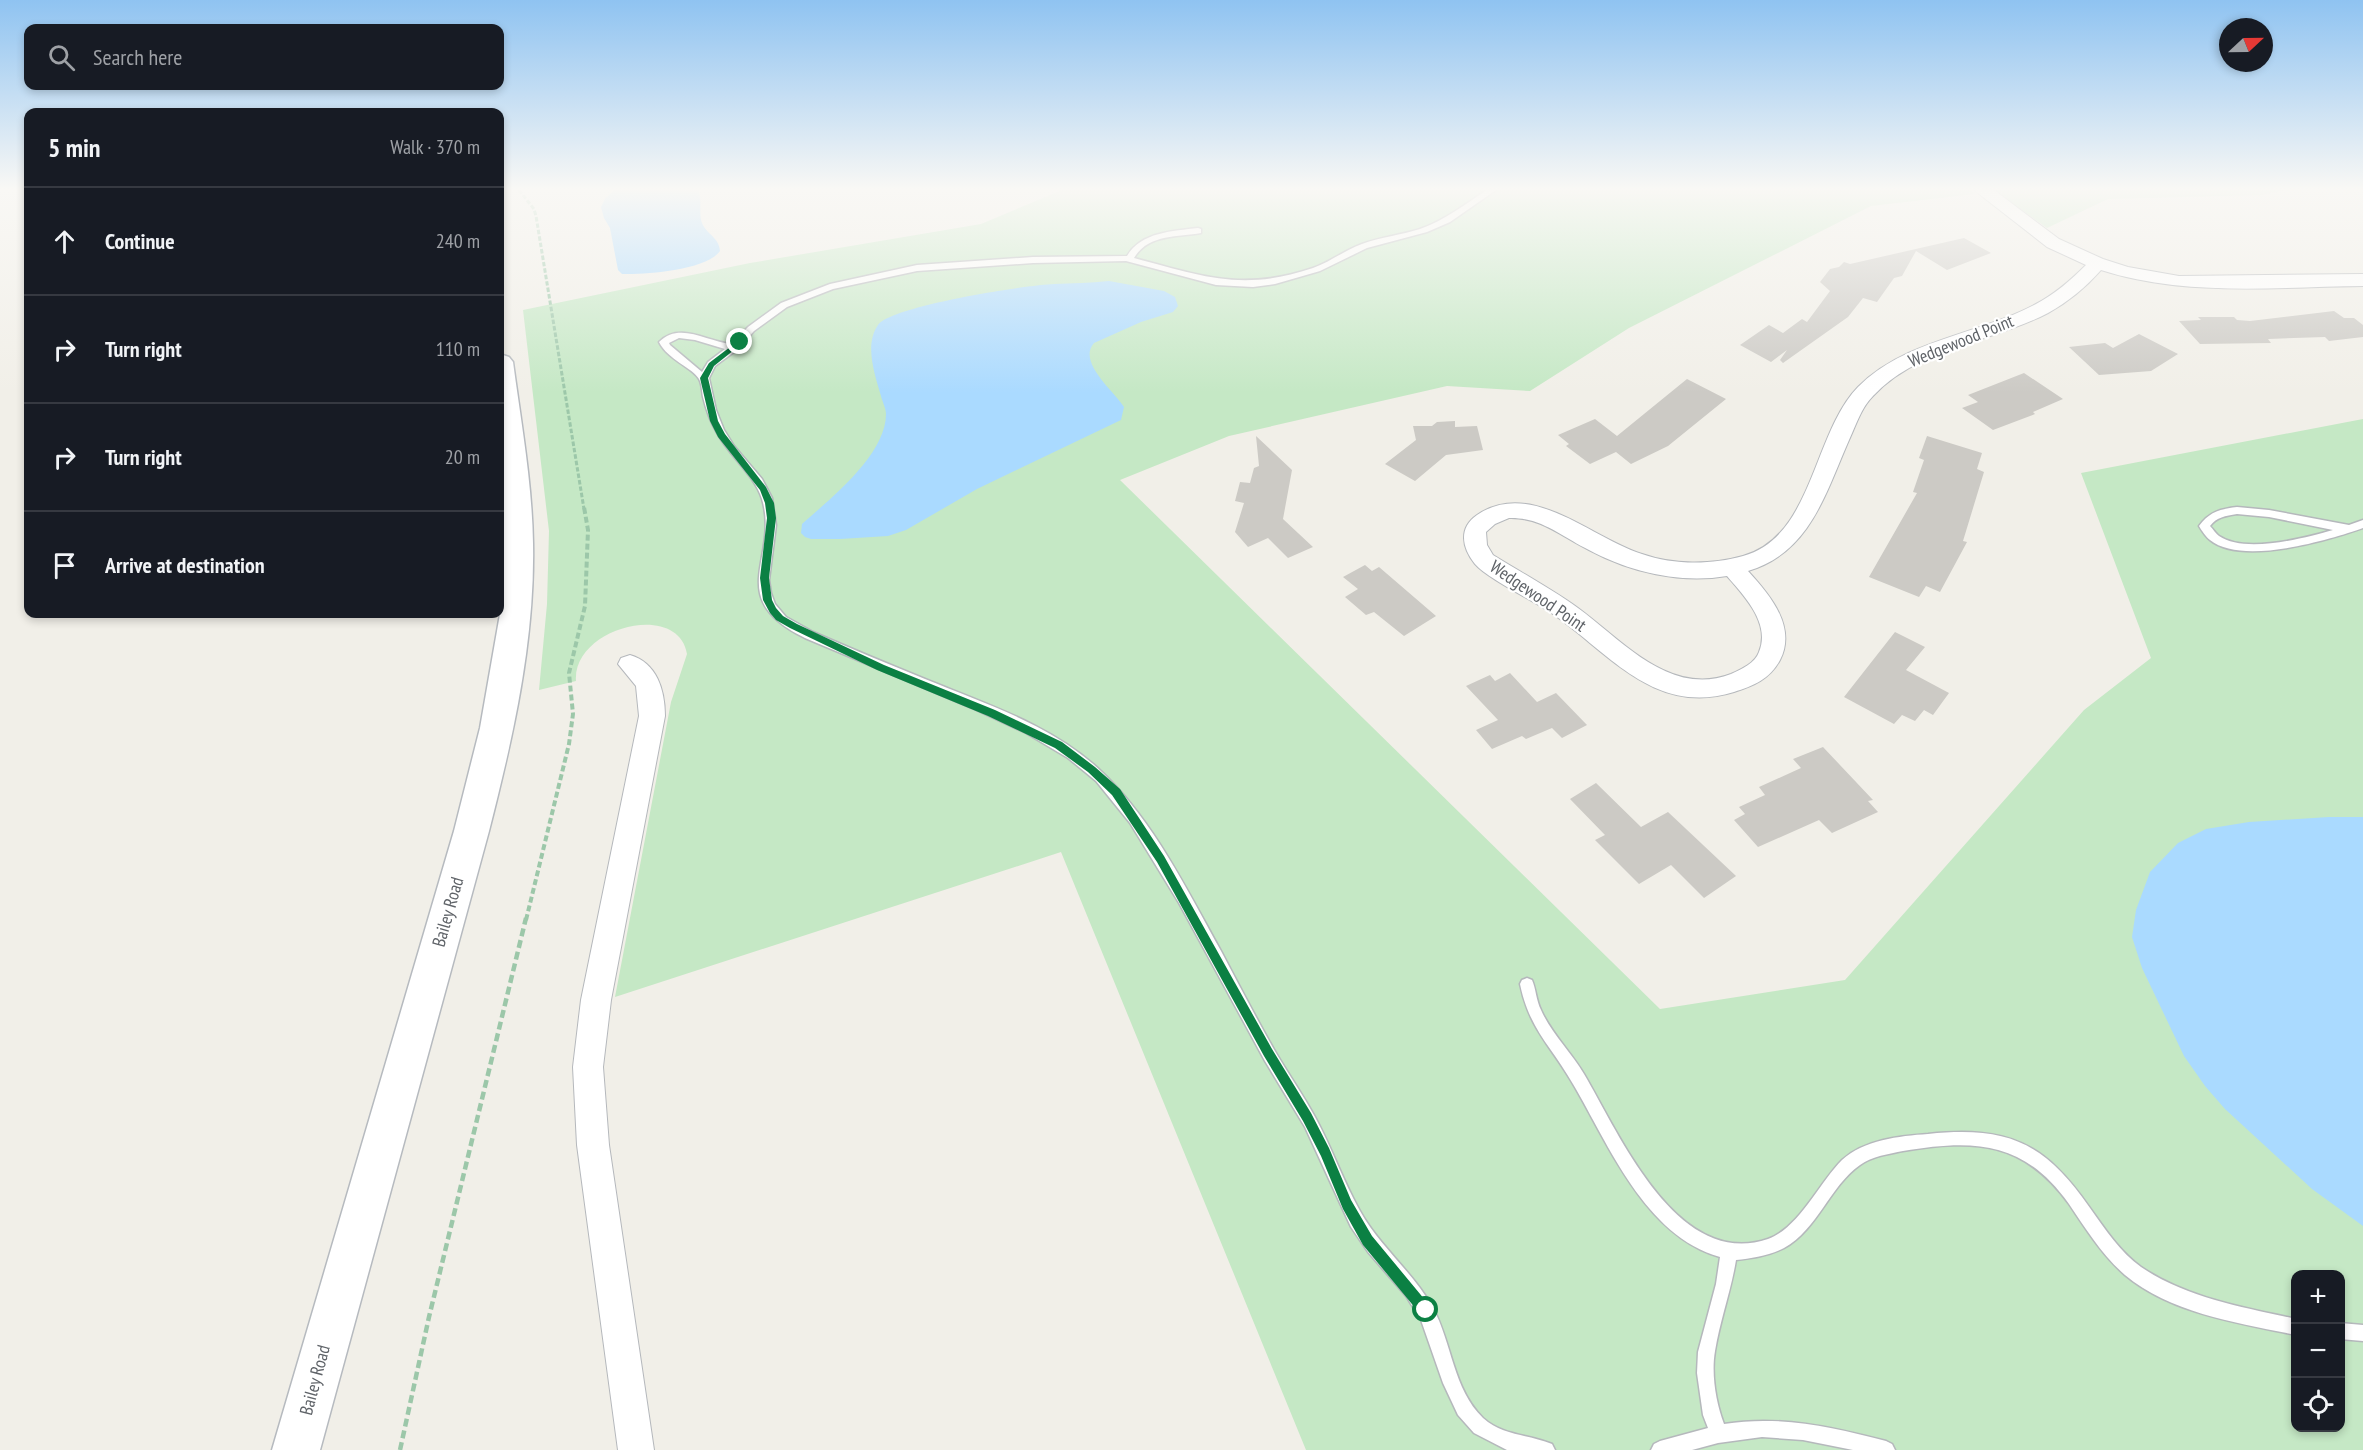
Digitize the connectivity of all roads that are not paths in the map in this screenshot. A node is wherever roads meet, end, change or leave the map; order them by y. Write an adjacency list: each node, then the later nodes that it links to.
1 (1340, 258): 3 (lane)
2 (2085, 258): 4 (street)
3 (1129, 259): 6 (lane)
4 (2097, 263): 5 (street); 11 (street, Wedgewood Point)
5 (2363, 280)
6 (735, 347): 7 (lane); 7 (lane)
7 (704, 378): 21 (lane)
8 (504, 394): 19 (main road, Bailey Road)
9 (2363, 524): 10 (lane)
10 (2351, 529): 10 (lane)
11 (1732, 567): 11 (street, Wedgewood Point)
12 (630, 664): 20 (street)
13 (1527, 984): 14 (lane)
14 (1729, 1251): 15 (lane); 18 (lane)
15 (2291, 1326)
16 (2345, 1332): 17 (lane)
17 (2363, 1333)
18 (1719, 1434): 22 (lane); 23 (lane)
19 (296, 1450)
20 (636, 1450)
21 (1546, 1450)
22 (1660, 1450)
23 (1886, 1450)

